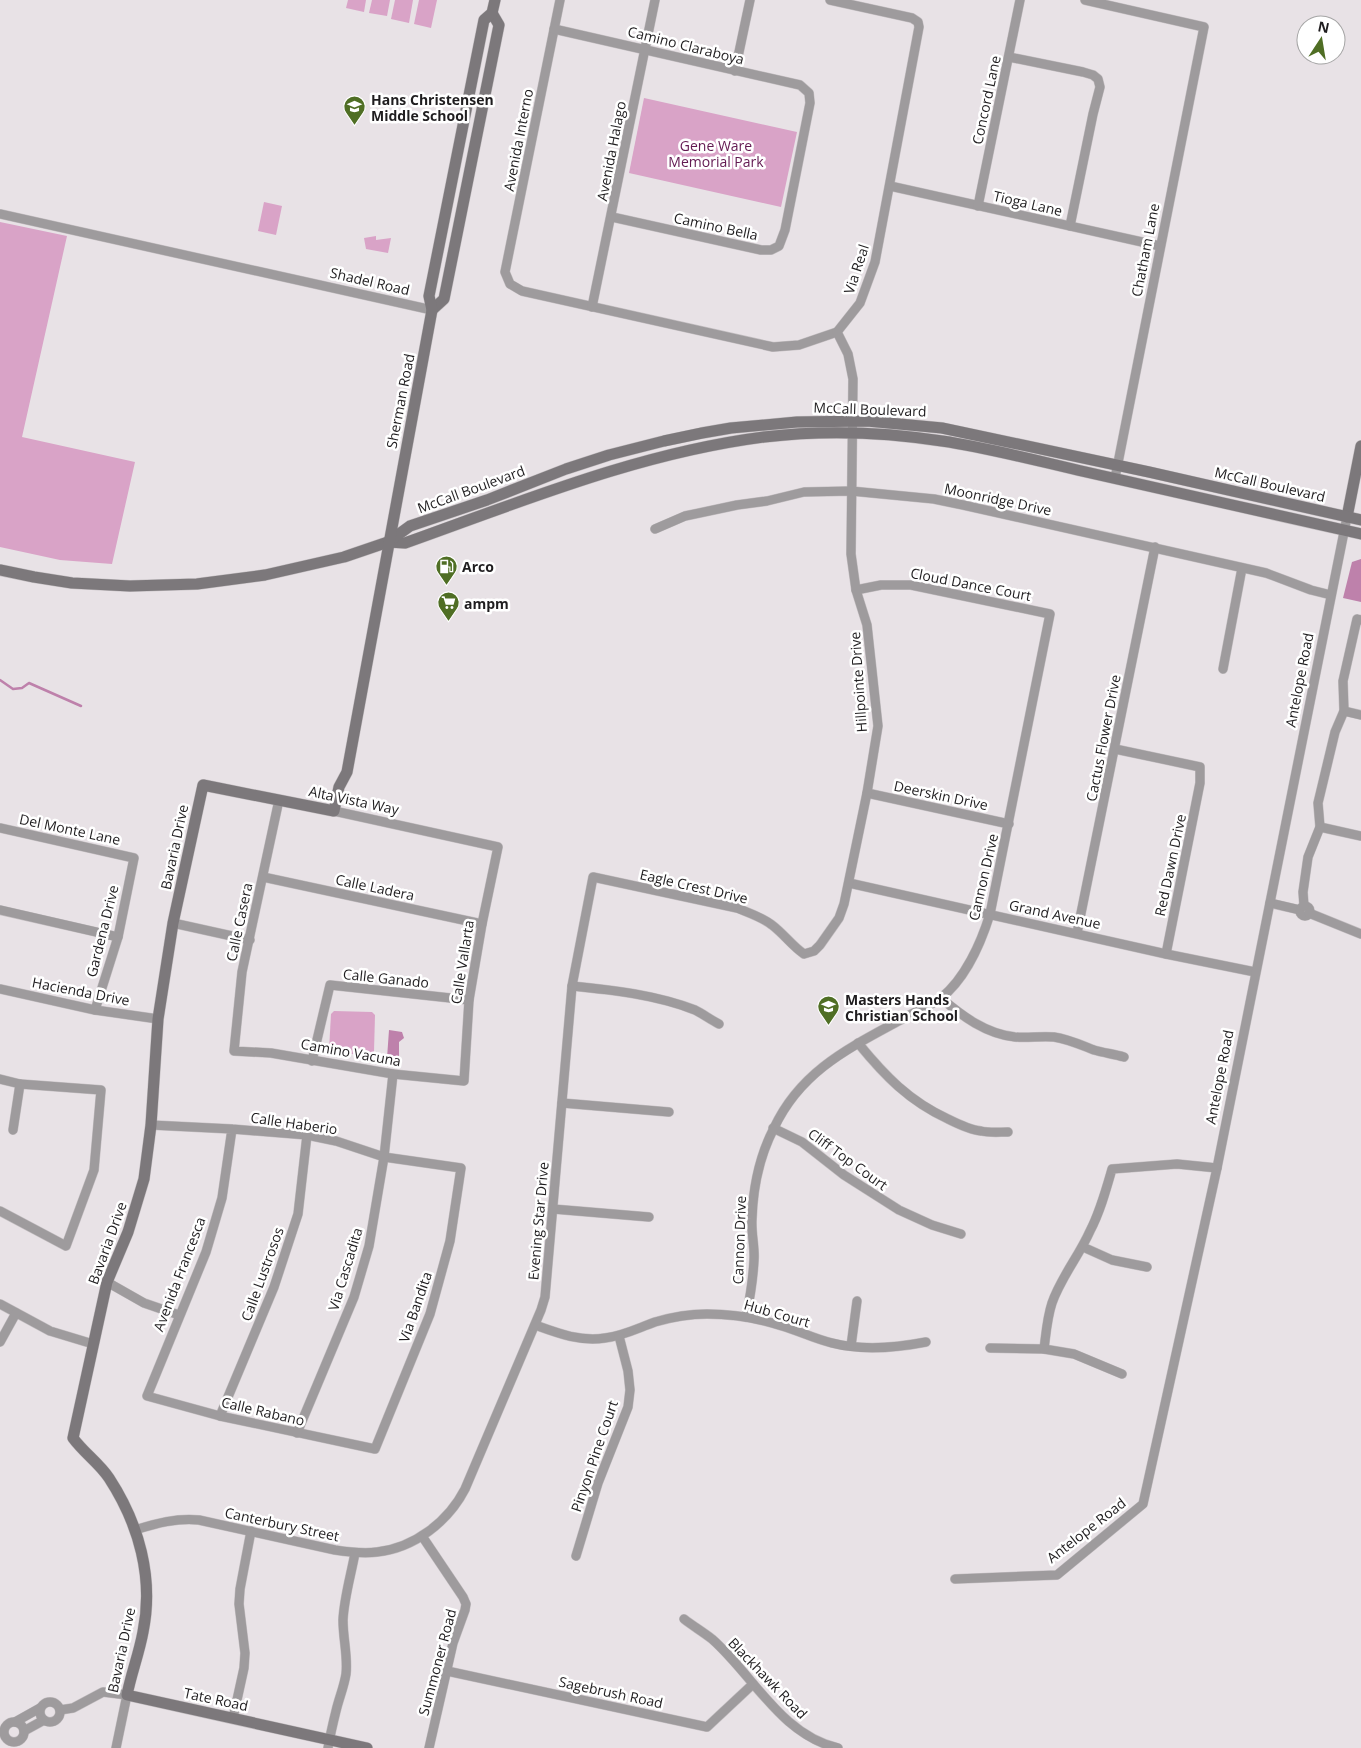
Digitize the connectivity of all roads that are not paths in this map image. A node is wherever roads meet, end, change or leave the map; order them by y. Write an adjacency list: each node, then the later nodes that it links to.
1 (495, 0): 20 (main road, Sherman Road)
2 (560, 0): 8 (street, Avenida Interno)
3 (655, 0): 9 (street, Avenida Halago)
4 (750, 0): 11 (street)
5 (830, 0): 13 (street, Via Real)
6 (1020, 0): 10 (street, Concord Lane)
7 (1085, 0): 18 (street, Chatham Lane)
8 (554, 29): 9 (street, Camino Claraboya); 19 (street, Avenida Interno)
9 (646, 48): 11 (street, Camino Claraboya); 16 (street, Avenida Halago)
10 (1009, 57): 14 (street, Concord Lane); 17 (street)
11 (735, 71): 12 (street, Camino Claraboya)
12 (809, 93): 16 (street, Camino Bella)
13 (890, 186): 14 (street, Tioga Lane); 21 (street, Via Real)
14 (978, 206): 17 (street, Tioga Lane)
15 (0, 214): 20 (street, Shadel Road)
16 (612, 217): 19 (street, Avenida Halago)
17 (1070, 226): 18 (street, Tioga Lane)
18 (1160, 246): 26 (street, Chatham Lane)
19 (592, 307): 21 (street)
20 (432, 310): 35 (main road, Sherman Road)
21 (837, 332): 22 (street, Hillpointe Drive)
22 (853, 421): 23 (main road, McCall Boulevard); 24 (street, Hillpointe Drive); 26 (main road, McCall Boulevard)
23 (702, 433): 27 (main road); 35 (main road, McCall Boulevard)
24 (853, 434): 27 (main road, McCall Boulevard); 28 (main road, McCall Boulevard); 29 (street, Hillpointe Drive)
25 (1361, 446): 30 (main road, Antelope Road)
26 (1118, 465): 28 (street, Chatham Lane); 30 (main road, McCall Boulevard)
27 (612, 470): 35 (main road, McCall Boulevard)
28 (1116, 478): 33 (main road, McCall Boulevard)
29 (851, 491): 32 (street, Moonridge Drive); 36 (street, Moonridge Drive); 39 (street, Hillpointe Drive)
30 (1347, 517): 31 (main road, McCall Boulevard); 33 (street, Antelope Road)
31 (1361, 520)
32 (655, 529)
33 (1344, 530): 34 (main road, McCall Boulevard); 40 (street, Antelope Road)
34 (1361, 534)
35 (388, 542): 38 (main road, McCall Boulevard); 50 (main road, Sherman Road)
36 (1155, 547): 37 (street, Moonridge Drive); 46 (street, Cactus Flower Drive)
37 (1242, 568): 40 (street, Moonridge Drive); 43 (street)
38 (0, 570)
39 (856, 590): 41 (street, Cloud Dance Court); 48 (street, Hillpointe Drive)
40 (1331, 595): 60 (street, Antelope Road)
41 (1050, 614): 51 (street, Cannon Drive)
42 (1361, 620): 44 (street)
43 (1223, 668)
44 (1344, 711): 45 (street); 52 (street)
45 (1361, 715)
46 (1114, 749): 66 (street, Cactus Flower Drive); 71 (street, Red Dawn Drive)
47 (203, 786): 49 (main road, Alta Vista Way); 64 (main road, Bavaria Drive)
48 (867, 793): 51 (street, Deerskin Drive); 59 (street, Hillpointe Drive)
49 (279, 800): 50 (main road, Alta Vista Way); 57 (street, Calle Casera)
50 (334, 811): 55 (street, Alta Vista Way)
51 (1009, 824): 63 (street, Cannon Drive)
52 (1320, 827): 54 (street); 62 (street)
53 (0, 828): 56 (street, Del Monte Lane)
54 (1361, 836)
55 (498, 848): 65 (street, Calle Vallarta)
56 (134, 858): 68 (street, Gardena Drive)
57 (263, 877): 65 (street, Calle Ladera); 69 (street, Calle Casera)
58 (593, 877): 70 (street, Eagle Crest Drive); 73 (street, Evening Star Drive)
59 (848, 883): 63 (street, Grand Avenue); 70 (street, Hillpointe Drive)
60 (1270, 903): 62 (street); 72 (street, Antelope Road)
61 (0, 910): 68 (street)
62 (1304, 910): 67 (street)
63 (990, 914): 66 (street, Grand Avenue); 75 (street, Cannon Drive)
64 (173, 923): 69 (street); 78 (main road, Bavaria Drive)
65 (482, 924): 76 (street, Calle Vallarta)
66 (1078, 933): 71 (street, Grand Avenue)
67 (1361, 934)
68 (118, 937): 77 (street, Gardena Drive)
69 (250, 940): 81 (street, Calle Casera)
70 (804, 954)
71 (1166, 954): 72 (street, Grand Avenue)
72 (1255, 972): 98 (street, Antelope Road)
73 (572, 986): 79 (street); 88 (street, Evening Star Drive)
74 (0, 989): 77 (street, Hacienda Drive)
75 (941, 998): 80 (street, Cannon Drive); 82 (street)
76 (469, 1000): 83 (street, Calle Ganado); 86 (street, Calle Vallarta)
77 (95, 1010): 78 (street, Hacienda Drive)
78 (158, 1019): 90 (main road, Bavaria Drive)
79 (718, 1024)
80 (858, 1043): 92 (street, Cannon Drive); 94 (street)
81 (234, 1051): 83 (street, Camino Vacuna)
82 (1124, 1057)
83 (312, 1061): 84 (street, Camino Vacuna)
84 (393, 1074): 86 (street, Camino Vacuna); 96 (street, Via Cascadita)
85 (0, 1079): 87 (street)
86 (464, 1082)
87 (20, 1084): 93 (street); 100 (street)
88 (562, 1103): 89 (street); 99 (street, Evening Star Drive)
89 (670, 1112)
90 (151, 1125): 91 (street, Calle Haberio); 105 (main road, Bavaria Drive)
91 (232, 1128): 95 (street, Calle Haberio); 109 (street, Avenida Francesca)
92 (773, 1128): 102 (street, Cliff Top Court); 110 (street, Cannon Drive)
93 (13, 1130)
94 (1008, 1132)
95 (307, 1135): 96 (street, Calle Haberio); 121 (street, Calle Lustrosos)
96 (384, 1157): 97 (street, Calle Haberio); 122 (street, Via Cascadita)
97 (461, 1168): 123 (street, Via Bandita)
98 (1217, 1168): 103 (street); 129 (street, Antelope Road)
99 (553, 1209): 101 (street); 111 (street, Evening Star Drive)
100 (0, 1212)
101 (650, 1217)
102 (961, 1234)
103 (1083, 1247): 104 (street); 118 (street)
104 (1147, 1267)
105 (107, 1282): 109 (street); 115 (main road, Bavaria Drive)
106 (857, 1301): 116 (street)
107 (0, 1304): 108 (street)
108 (16, 1313): 113 (street); 115 (street)
109 (179, 1315): 120 (street, Avenida Francesca)
110 (746, 1316): 112 (street, Hub Court); 116 (street, Hub Court)
111 (535, 1325): 112 (street, Hub Court); 126 (street, Evening Star Drive)
112 (619, 1336): 128 (street, Pinyon Pine Court)
113 (0, 1342)
114 (926, 1342): 116 (street, Hub Court)
115 (93, 1344): 124 (main road, Bavaria Drive)
116 (851, 1346)
117 (990, 1348): 118 (street)
118 (1044, 1349): 119 (street)
119 (1122, 1374)
120 (146, 1396): 121 (street, Calle Rabano)
121 (220, 1416): 122 (street, Calle Rabano)
122 (297, 1433): 123 (street, Calle Rabano)
123 (375, 1449)
124 (135, 1530): 125 (street, Canterbury Street); 133 (main road, Bavaria Drive)
125 (251, 1531): 127 (street, Canterbury Street); 136 (street)
126 (422, 1536): 127 (street, Canterbury Street); 131 (street, Summoner Road)
127 (355, 1553): 141 (street)
128 (576, 1556)
129 (956, 1579)
130 (684, 1619): 132 (street, Blackhawk Road)
131 (447, 1670): 132 (street, Sagebrush Road); 144 (street, Summoner Road)
132 (753, 1684): 145 (street, Blackhawk Road)
133 (127, 1695): 135 (street, Tate Road); 136 (main road, Tate Road); 142 (street, Bavaria Drive)
134 (40, 1708): 135 (street); 137 (street); 138 (street)
135 (60, 1710): 137 (street)
136 (233, 1718): 141 (main road, Tate Road)
137 (44, 1720): 140 (street)
138 (15, 1722): 139 (street); 140 (street)
139 (3, 1723): 140 (street)
140 (22, 1739)
141 (329, 1744): 143 (main road, Tate Road)
142 (116, 1748)
143 (367, 1748)
144 (430, 1748)
145 (838, 1748)

